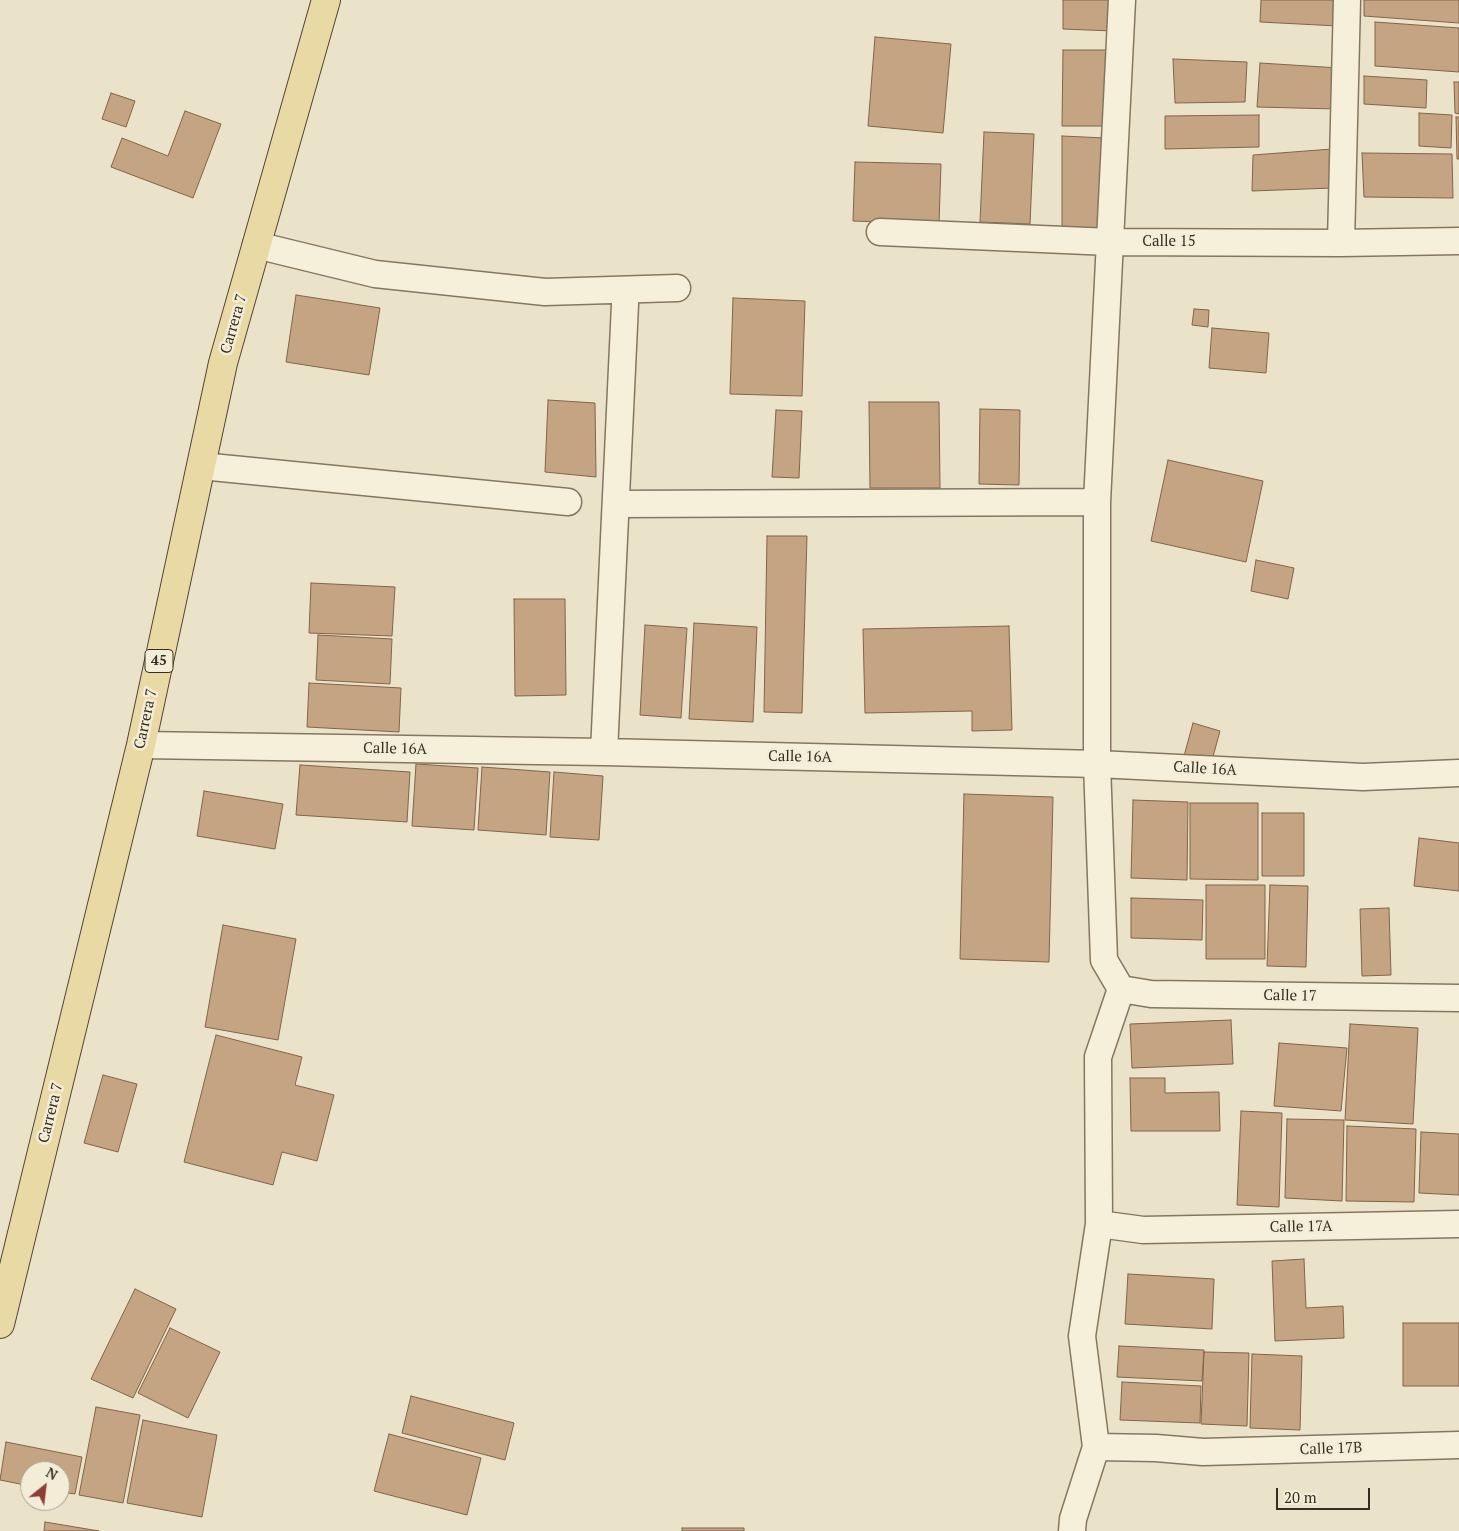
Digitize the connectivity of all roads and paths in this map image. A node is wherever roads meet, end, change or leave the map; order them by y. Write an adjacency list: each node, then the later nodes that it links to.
1 (326, 0): 8 (main road, Carrera 7 / 45)
2 (1122, 0): 6 (street)
3 (1347, 0): 7 (street)
4 (880, 232): 6 (street, Calle 15)
5 (1459, 241): 7 (street, Calle 15)
6 (1110, 242): 7 (street, Calle 15); 13 (street)
7 (1341, 243)
8 (256, 245): 9 (street); 11 (main road, Carrera 7 / 45)
9 (678, 288)
10 (625, 304): 14 (street)
11 (201, 466): 12 (street); 15 (main road, Carrera 7 / 45)
12 (568, 502)
13 (1097, 502): 14 (street); 17 (street)
14 (616, 504): 16 (street)
15 (141, 745): 16 (street, Calle 16A); 23 (main road, Carrera 7 / 45)
16 (604, 752): 17 (street, Calle 16A)
17 (1097, 764): 18 (street, Calle 16A); 19 (street)
18 (1459, 773)
19 (1121, 989): 20 (street, Calle 17); 21 (street)
20 (1459, 998)
21 (1098, 1224): 22 (street, Calle 17A); 25 (street)
22 (1459, 1224)
23 (0, 1324)
24 (1459, 1445): 25 (street, Calle 17B)
25 (1096, 1448): 26 (street)
26 (1072, 1531)

